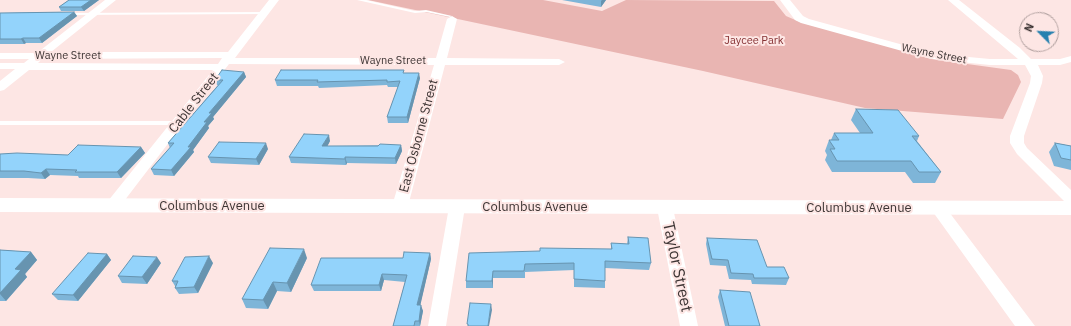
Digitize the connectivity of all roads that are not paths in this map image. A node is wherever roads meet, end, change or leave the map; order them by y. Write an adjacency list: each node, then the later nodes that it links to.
1 (111, 0): 8 (street)
2 (274, 0): 6 (street, Cable Street)
3 (359, 0): 9 (lane)
4 (785, 0): 16 (street, Wayne Street)
5 (953, 0): 16 (street)
6 (266, 13): 8 (lane); 13 (street, Cable Street)
7 (58, 14): 8 (lane)
8 (93, 14): 11 (street)
9 (451, 17): 14 (street, East Osborne Street)
10 (0, 56): 11 (street, Wayne Street)
11 (42, 56): 13 (street, Wayne Street); 18 (street)
12 (1071, 59): 16 (street, Wayne Street)
13 (227, 61): 14 (street, Wayne Street); 18 (street, Wayne Street); 21 (street, Cable Street)
14 (440, 62): 15 (street, Wayne Street); 25 (street, East Osborne Street)
15 (559, 62)
16 (1031, 62): 22 (street)
17 (0, 66): 18 (street, Wayne Street)
18 (28, 66): 19 (street)
19 (0, 87)
20 (0, 123): 21 (lane)
21 (180, 123): 24 (street, Cable Street)
22 (1071, 199)
23 (0, 205): 24 (main road, Columbus Avenue)
24 (113, 206): 25 (main road, Columbus Avenue)
25 (400, 206): 26 (main road, Columbus Avenue)
26 (457, 207): 27 (main road, Columbus Avenue); 30 (street)
27 (665, 208): 28 (main road, Columbus Avenue); 31 (street, Taylor Street)
28 (938, 208): 29 (main road, Columbus Avenue); 32 (street)
29 (1071, 208)
30 (437, 326)
31 (689, 326)
32 (1026, 326)

